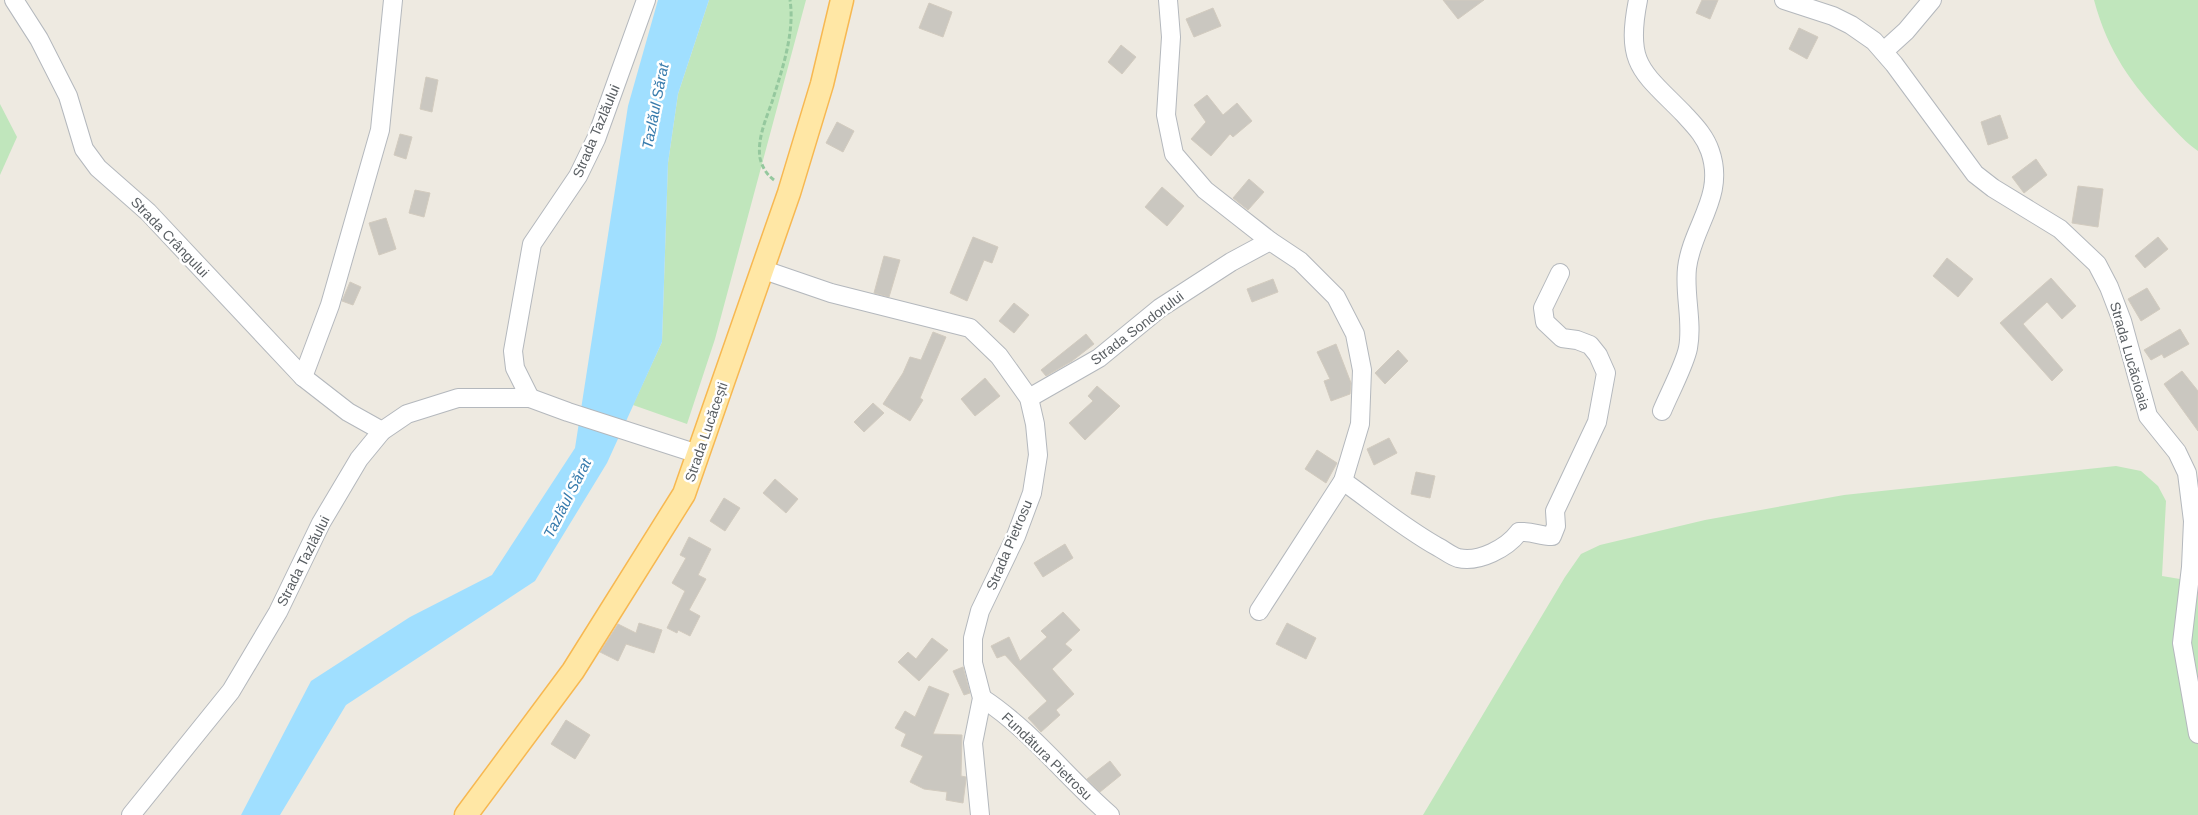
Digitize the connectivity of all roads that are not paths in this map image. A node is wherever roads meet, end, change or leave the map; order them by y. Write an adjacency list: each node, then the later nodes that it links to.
1 (14, 0): 13 (street, Strada Crângului)
2 (393, 0): 13 (street)
3 (646, 0): 14 (street, Strada Tazlăului)
4 (842, 0): 11 (main road, Strada Lucăcești)
5 (1168, 0): 10 (street)
6 (1638, 0): 16 (street)
7 (1784, 0): 9 (street, Strada Lucăcioaia)
8 (1932, 0): 9 (street)
9 (1884, 51): 22 (street, Strada Lucăcioaia)
10 (1270, 241): 15 (street, Strada Sondorului); 19 (street)
11 (764, 270): 15 (street, Strada Pietrosu); 18 (main road, Strada Lucăcești)
12 (1560, 273): 19 (street)
13 (302, 377): 17 (street, Strada Crângului)
14 (530, 398): 17 (street, Strada Tazlăului); 18 (street, Strada Tazlăului)
15 (1029, 398): 21 (street, Strada Pietrosu)
16 (1662, 411)
17 (382, 430): 23 (street, Strada Tazlăului)
18 (698, 454): 24 (main road, Strada Lucăcești)
19 (1343, 481): 20 (street)
20 (1260, 611)
21 (982, 698): 25 (street, Strada Pietrosu); 26 (street, Fundătura Pietrosu)
22 (2198, 734)
23 (131, 815)
24 (466, 815)
25 (980, 815)
26 (1110, 815)

